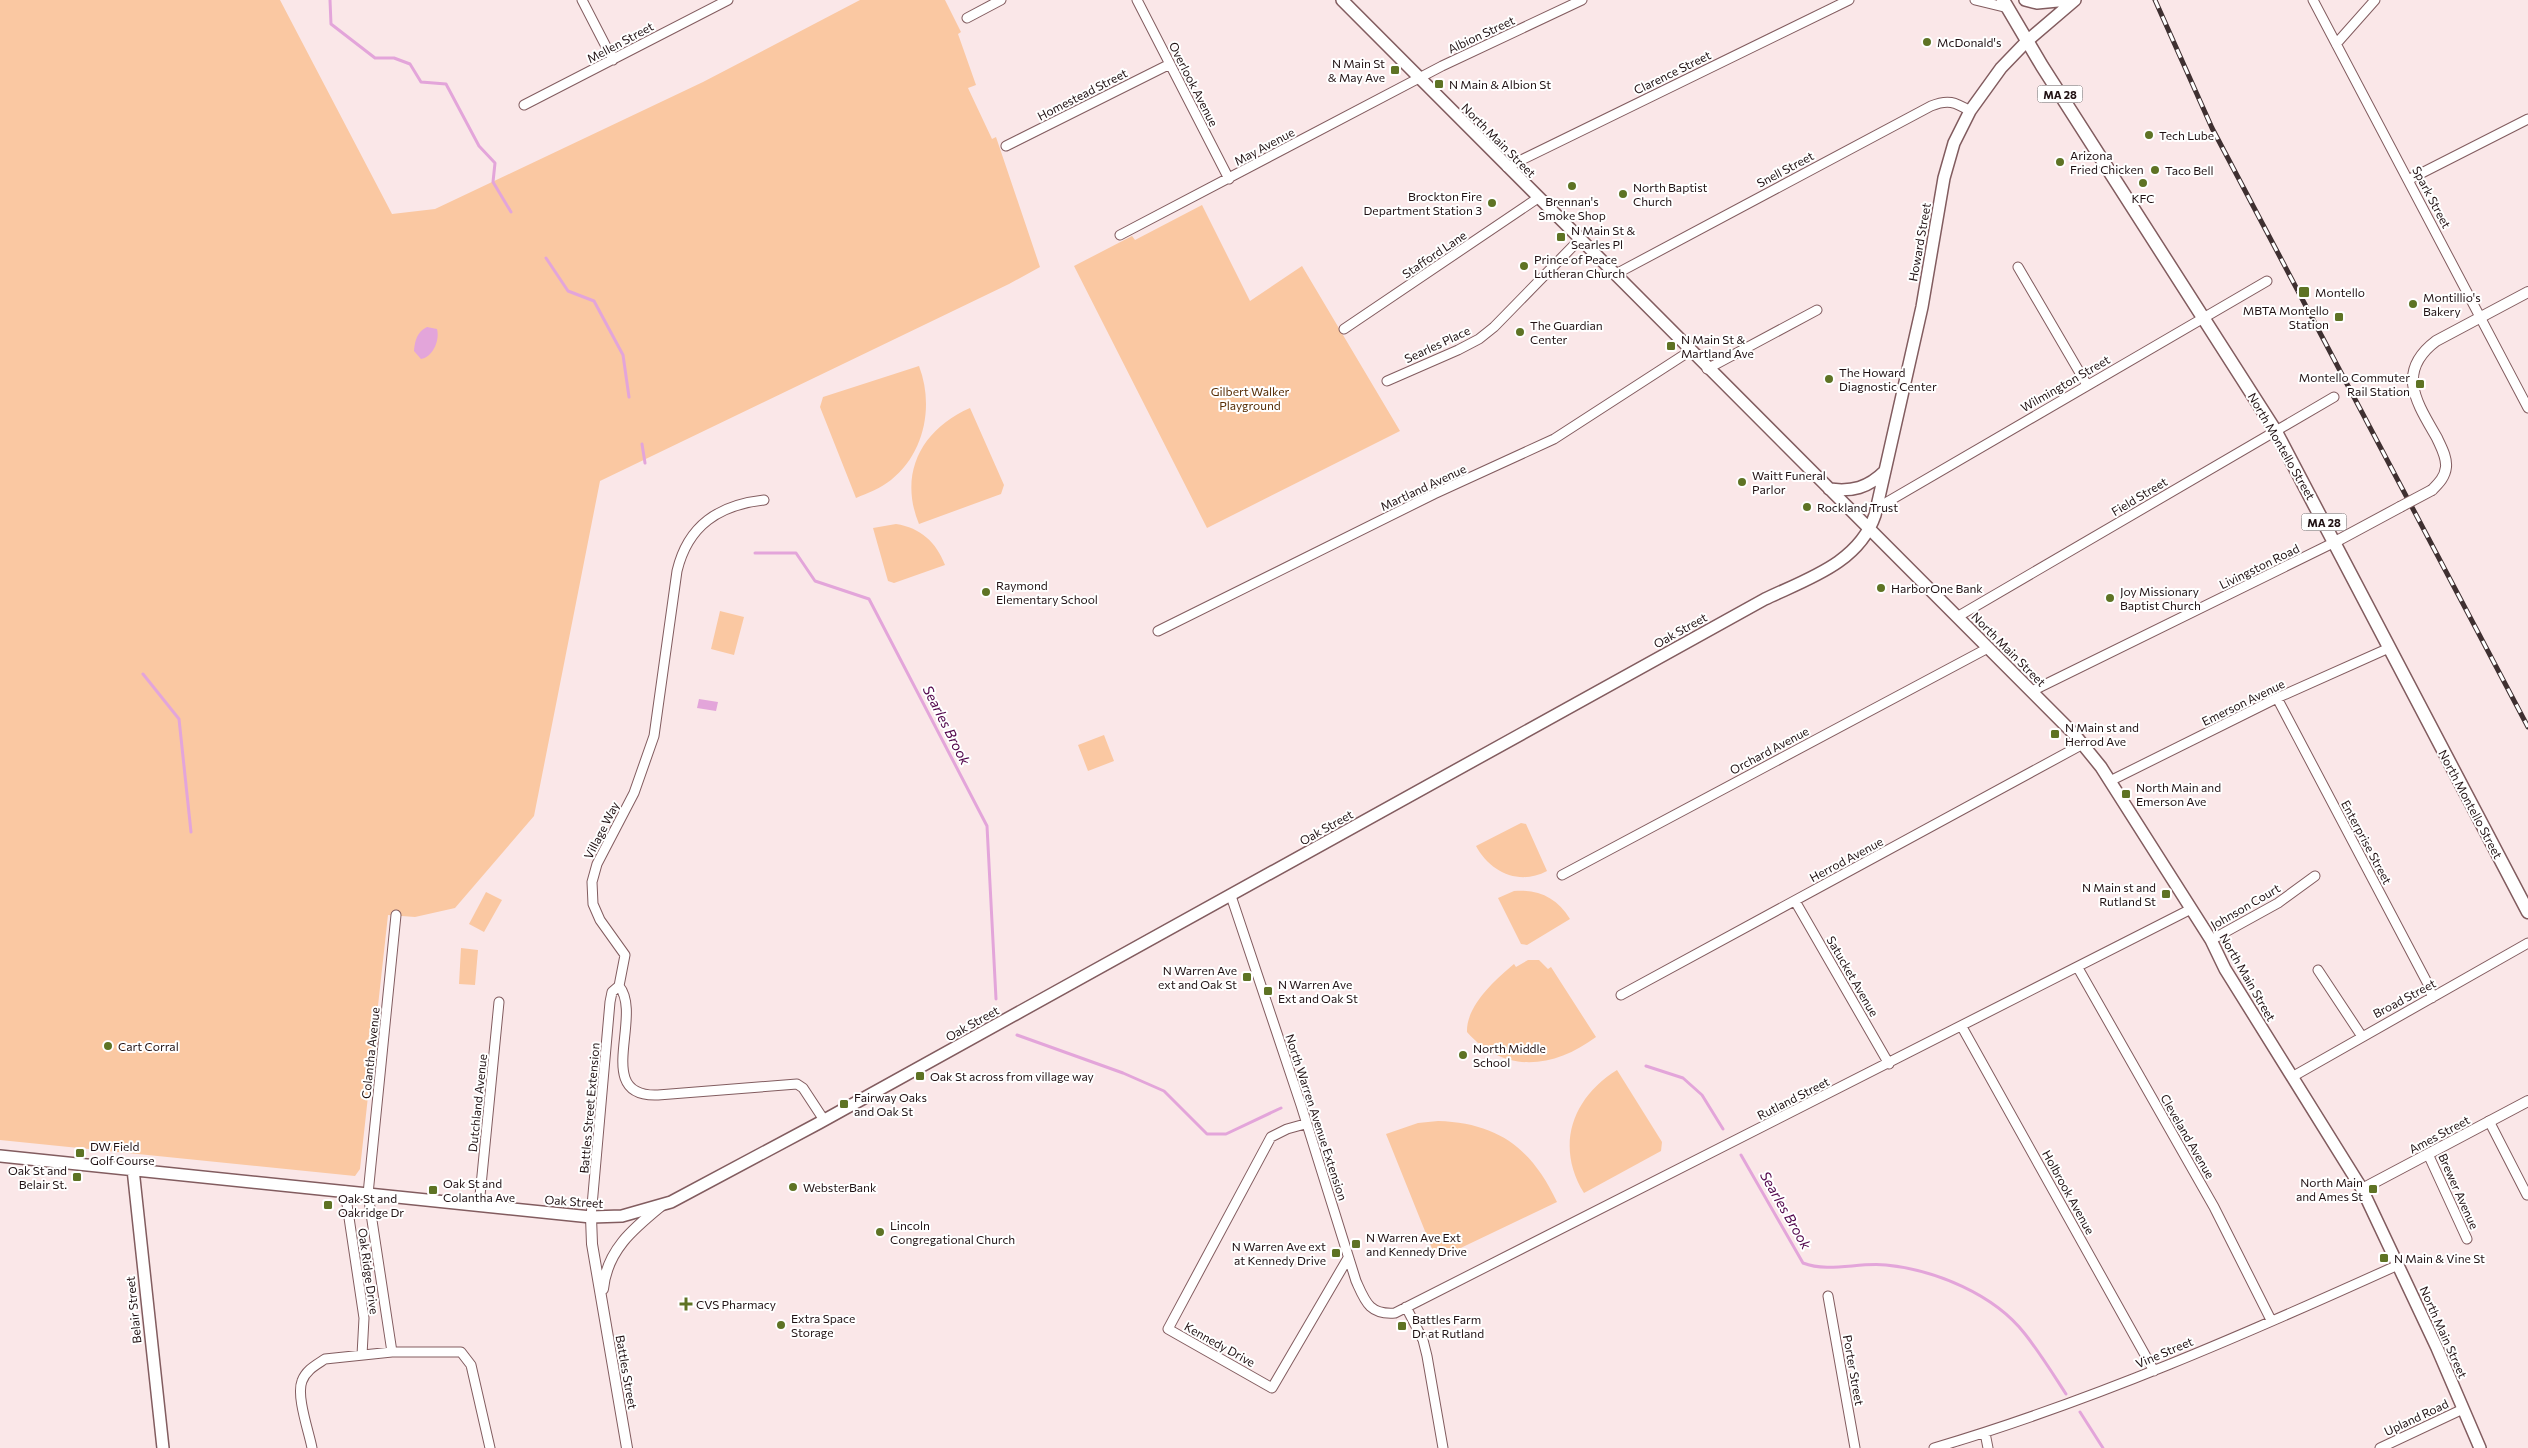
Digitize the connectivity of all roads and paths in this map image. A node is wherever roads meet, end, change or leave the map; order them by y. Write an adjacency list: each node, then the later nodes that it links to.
1 (582, 0): 19 (street)
2 (728, 0): 14 (street, Mellen Street)
3 (1001, 0): 16 (street)
4 (1138, 0): 20 (street, Overlook Avenue)
5 (1342, 0): 21 (main road, North Main Street)
6 (1582, 0): 21 (street, Albion Street)
7 (1849, 0): 26 (street, Clarence Street)
8 (1974, 0): 15 (street)
9 (2025, 0): 10 (main road)
10 (2068, 0)
11 (2075, 0): 17 (main road, Howard Street)
12 (2313, 0): 18 (street, Spark Street)
13 (2375, 0): 18 (street)
14 (708, 4): 19 (street, Mellen Street)
15 (2006, 4): 17 (main road, North Montello Street / MA 28)
16 (967, 18)
17 (2027, 41): 23 (main road, Howard Street); 38 (main road, North Montello Street / MA 28)
18 (2336, 44): 28 (street, Spark Street)
19 (613, 60): 22 (street, Mellen Street)
20 (1170, 64): 25 (street, Homestead Street); 27 (street, Overlook Avenue)
21 (1419, 80): 26 (main road, North Main Street); 27 (street, May Avenue)
22 (524, 106)
23 (1970, 111): 33 (street, Snell Street); 47 (main road, Howard Street)
24 (2528, 119): 28 (street)
25 (1006, 146)
26 (1507, 167): 29 (main road, North Main Street)
27 (1229, 179): 30 (street, May Avenue)
28 (2408, 180): 37 (street, Spark Street)
29 (1538, 198): 31 (main road, North Main Street); 39 (street, Stafford Lane)
30 (1120, 235)
31 (1580, 240): 33 (main road, North Main Street); 42 (street, Searles Place)
32 (2018, 266): 43 (street)
33 (1614, 275): 40 (main road, North Main Street)
34 (2267, 281): 38 (street, Wilmington Street)
35 (2528, 292): 37 (street)
36 (1817, 310): 41 (street)
37 (2480, 316): 45 (street, Spark Street); 52 (street, bridge)
38 (2204, 318): 43 (street, Wilmington Street); 46 (main road, North Montello Street / MA 28)
39 (1344, 328)
40 (1690, 351): 41 (main road, North Main Street); 54 (street, Martland Avenue)
41 (1707, 369): 48 (main road, North Main Street)
42 (1387, 381)
43 (2087, 385): 50 (street, Wilmington Street)
44 (2334, 397): 46 (street, Field Street)
45 (2528, 408)
46 (2275, 430): 52 (main road, North Montello Street / MA 28); 53 (street, Field Street)
47 (1885, 471): 48 (main road); 50 (main road, Howard Street)
48 (1829, 489): 51 (main road, North Main Street)
49 (764, 500): 72 (street, Village Way)
50 (1877, 508): 51 (main road, Howard Street)
51 (1869, 530): 53 (main road, North Main Street); 63 (main road, Oak Street)
52 (2335, 542): 56 (main road, North Montello Street / MA 28); 57 (street, Livingston Road)
53 (1957, 617): 55 (main road, North Main Street)
54 (1158, 631)
55 (1988, 648): 57 (main road, North Main Street); 61 (street, Orchard Avenue)
56 (2389, 648): 58 (street, Emerson Avenue); 66 (main road, North Montello Street / MA 28)
57 (2032, 691): 59 (main road, North Main Street)
58 (2277, 698): 60 (street, Emerson Avenue); 74 (street, Enterprise Street)
59 (2083, 744): 60 (main road, North Main Street); 64 (street, Herrod Avenue)
60 (2110, 780): 65 (main road, North Main Street)
61 (1562, 874)
62 (2315, 876): 68 (street, Johnson Court)
63 (1231, 896): 81 (main road, Oak Street); 83 (street, North Warren Avenue Extension)
64 (1795, 901): 73 (street, Herrod Avenue); 78 (street, Satucket Avenue)
65 (2191, 909): 68 (main road, North Main Street); 70 (street, Rutland Street)
66 (2528, 912)
67 (396, 915): 89 (street, Colantha Avenue)
68 (2211, 940): 79 (main road, North Main Street)
69 (2528, 943): 74 (street, Broad Street)
70 (2078, 968): 76 (street, Rutland Street); 100 (street, Cleveland Avenue)
71 (2318, 970): 77 (street)
72 (619, 986): 81 (street, Village Way); 93 (street, Battles Street Extension)
73 (1621, 995)
74 (2432, 998): 77 (street, Broad Street)
75 (499, 1002): 91 (street, Dutchland Avenue)
76 (1962, 1027): 78 (street, Rutland Street); 103 (street, Holbrook Avenue)
77 (2361, 1035): 79 (street, Broad Street)
78 (1889, 1064): 99 (street, Rutland Street)
79 (2292, 1076): 87 (main road, North Main Street)
80 (2528, 1101): 82 (street, Ames Street)
81 (824, 1120): 92 (main road, Oak Street)
82 (2489, 1121): 84 (street, Ames Street); 90 (street)
83 (1305, 1124): 95 (street, North Warren Avenue Extension); 95 (street, Kennedy Drive)
84 (2428, 1154): 87 (street, Ames Street); 94 (street, Brewer Avenue)
85 (0, 1156): 86 (main road, Oak Street)
86 (133, 1169): 88 (main road, Oak Street); 106 (main road, Belair Street)
87 (2362, 1189): 96 (main road, North Main Street)
88 (345, 1191): 89 (main road, Oak Street); 102 (street, Oak Ridge Drive)
89 (368, 1194): 91 (main road, Oak Street); 101 (street, Oak Ridge Drive)
90 (2527, 1195)
91 (479, 1206): 93 (main road, Oak Street)
92 (661, 1206): 93 (main road, Oak Street); 98 (street, Battles Street)
93 (591, 1217): 98 (street, Battles Street)
94 (2467, 1239)
95 (1348, 1258): 99 (street, North Warren Avenue Extension)
96 (2398, 1264): 100 (street, Vine Street); 104 (main road, North Main Street)
97 (1828, 1296): 111 (street, Porter Street)
98 (602, 1300): 109 (street, Battles Street)
99 (1406, 1307): 110 (street)
100 (2271, 1320): 103 (street, Vine Street)
101 (392, 1352): 102 (street); 108 (street)
102 (362, 1355): 107 (street)
103 (2154, 1370): 105 (street, Vine Street)
104 (2463, 1409): 114 (street, Upland Road); 115 (main road, North Main Street)
105 (1985, 1433): 112 (street, Vine Street); 113 (street)
106 (163, 1448)
107 (312, 1448)
108 (490, 1448)
109 (627, 1448)
110 (1443, 1448)
111 (1855, 1448)
112 (1934, 1448)
113 (1988, 1448)
114 (2380, 1448)
115 (2480, 1448)

